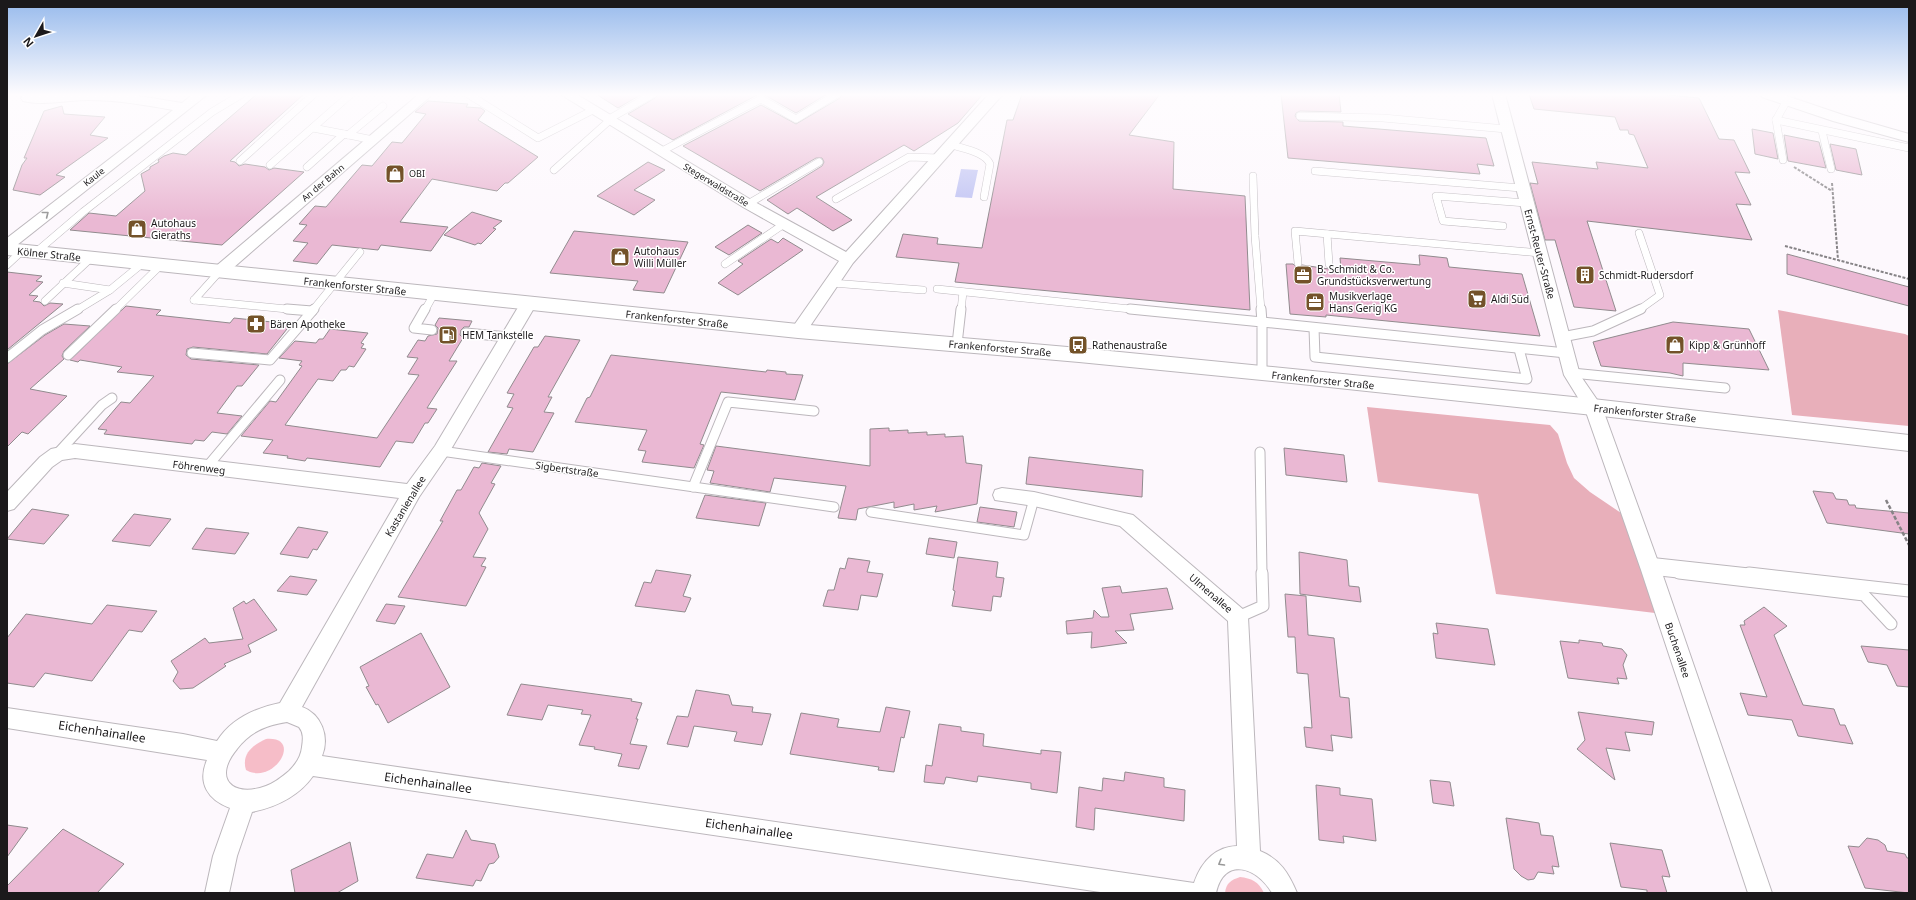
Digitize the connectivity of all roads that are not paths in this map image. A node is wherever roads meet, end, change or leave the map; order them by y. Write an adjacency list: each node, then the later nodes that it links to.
1 (152, 136): 39 (street, Kaule, one-way to 1)
2 (181, 136): 39 (lane)
3 (268, 136): 22 (lane)
4 (304, 136): 24 (lane)
5 (345, 136): 25 (lane)
6 (351, 136): 16 (lane)
7 (378, 136): 16 (street, An der Bahn)
8 (592, 136): 27 (lane)
9 (637, 136): 19 (street, Stegerwaldstraße)
10 (691, 136): 19 (lane)
11 (960, 136): 17 (street)
12 (1508, 136): 30 (street, Ernst-Reuter-Straße)
13 (1779, 136): 21 (lane)
14 (1823, 136): 26 (lane)
15 (1848, 136): 18 (lane)
16 (373, 140): 49 (street, An der Bahn)
17 (952, 145): 20 (street); 31 (lane)
18 (1909, 148)
19 (662, 151): 34 (street, Stegerwaldstraße)
20 (939, 158): 32 (lane); 43 (street)
21 (1783, 160)
22 (240, 161)
23 (819, 162): 34 (lane)
24 (270, 165)
25 (307, 168)
26 (1831, 169)
27 (554, 170)
28 (1315, 171): 30 (lane)
29 (1253, 176): 61 (lane)
30 (1522, 188): 33 (street, Ernst-Reuter-Straße)
31 (984, 197)
32 (836, 199)
33 (1526, 203): 36 (lane); 41 (street, Ernst-Reuter-Straße)
34 (748, 204): 35 (street, Stegerwaldstraße)
35 (784, 224): 43 (street, Stegerwaldstraße); 46 (lane)
36 (1503, 226)
37 (1639, 233): 67 (lane)
38 (1327, 234): 41 (lane); 44 (lane); 47 (lane)
39 (18, 250): 42 (main road, Kölner Straße); 48 (lane)
40 (360, 252): 51 (lane)
41 (1540, 253): 67 (street, Ernst-Reuter-Straße)
42 (91, 258): 45 (main road, Frankenforster Straße); 50 (lane)
43 (848, 259): 52 (street)
44 (1298, 263)
45 (152, 264): 49 (main road, Frankenforster Straße); 54 (lane); 72 (lane)
46 (725, 264)
47 (1329, 264)
48 (7, 265)
49 (220, 271): 51 (main road, Frankenforster Straße); 60 (lane)
50 (63, 283): 54 (lane); 58 (lane)
51 (336, 283): 57 (main road, Frankenforster Straße); 60 (lane)
52 (832, 283): 55 (lane); 64 (street)
53 (937, 289): 56 (lane)
54 (110, 290): 73 (lane)
55 (923, 290)
56 (963, 292): 61 (lane); 68 (lane)
57 (434, 294): 59 (main road, Frankenforster Straße); 63 (lane)
58 (45, 301)
59 (529, 304): 64 (main road, Frankenforster Straße); 66 (street, Kastanienallee)
60 (312, 311): 70 (lane)
61 (1262, 322): 62 (lane); 74 (lane)
62 (1314, 328): 69 (lane); 69 (lane)
63 (432, 330)
64 (798, 331): 68 (main road, Frankenforster Straße)
65 (466, 332): 66 (lane)
66 (508, 337): 82 (street, Kastanienallee)
67 (1562, 337): 71 (street, Ernst-Reuter-Straße)
68 (958, 344): 74 (main road, Frankenforster Straße)
69 (1519, 349): 71 (lane)
70 (192, 353)
71 (1566, 353): 75 (street, Ernst-Reuter-Straße)
72 (68, 355)
73 (7, 358)
74 (1262, 373): 79 (main road, Frankenforster Straße)
75 (1572, 373): 77 (lane); 79 (street, Ernst-Reuter-Straße)
76 (280, 380): 85 (lane)
77 (1726, 388)
78 (112, 398): 84 (lane)
79 (1593, 407): 81 (main road, Frankenforster Straße); 93 (street, Buchenallee)
80 (814, 411): 86 (lane)
81 (1909, 443)
82 (441, 451): 86 (lane, Sigbertstraße); 87 (street, Kastanienallee)
83 (1260, 452): 95 (lane)
84 (57, 454): 85 (street, Föhrenweg); 90 (street)
85 (206, 468): 87 (street, Föhrenweg)
86 (693, 486): 91 (lane, Sigbertstraße)
87 (412, 492): 97 (street, Kastanienallee)
88 (1002, 495): 89 (street, Ulmenallee)
89 (1034, 499): 92 (lane); 95 (street, Ulmenallee)
90 (7, 504)
91 (834, 507)
92 (871, 512)
93 (1650, 566): 94 (lane); 96 (lane); 107 (street, Buchenallee)
94 (1909, 591)
95 (1238, 617): 102 (street, Ulmenallee)
96 (1891, 624)
97 (287, 712): 99 (street); 100 (street)
98 (7, 718): 99 (street, Eichenhainallee)
99 (221, 752): 101 (street)
100 (308, 765): 101 (street); 104 (street, Eichenhainallee)
101 (244, 801): 103 (street)
102 (1249, 859): 105 (street, one-way to 105); 106 (street)
103 (218, 893)
104 (1190, 893)
105 (1204, 893)
106 (1285, 893)
107 (1760, 893)

